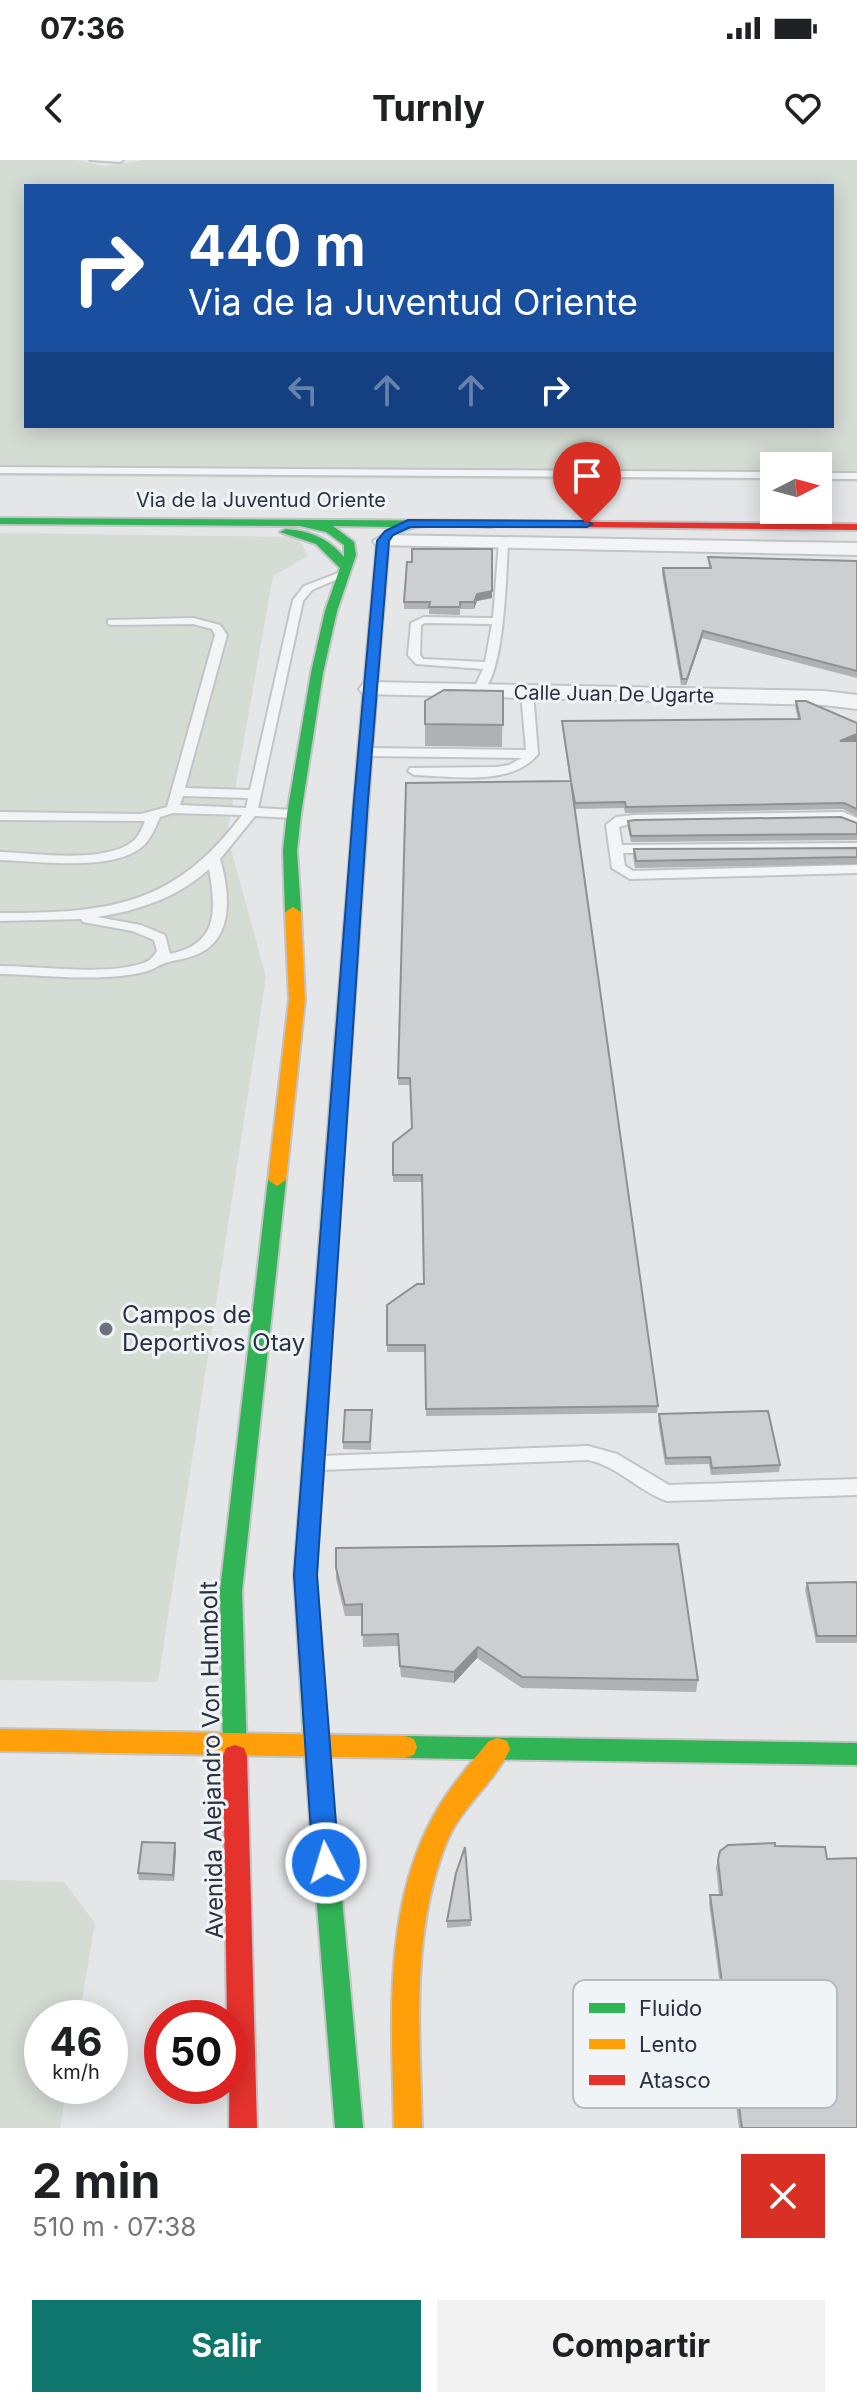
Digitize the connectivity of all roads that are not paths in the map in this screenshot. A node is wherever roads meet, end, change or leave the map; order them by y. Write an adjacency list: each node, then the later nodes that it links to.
1 (93, 160): 2 (lane)
2 (120, 160)
3 (0, 470): 4 (lane)
4 (760, 475)
5 (832, 476): 6 (lane)
6 (857, 476)
7 (0, 521): 8 (main road, Via de la Juventud Oriente)
8 (301, 523): 9 (main road, Via de la Juventud Oriente); 19 (main road, Avenida Alejandro Von Humbolt)
9 (408, 523): 10 (main road, Via de la Juventud Oriente); 14 (main road)
10 (433, 523): 11 (main road, Via de la Juventud Oriente); 15 (main road)
11 (527, 523): 13 (main road, Via de la Juventud Oriente); 17 (main road)
12 (0, 529): 19 (main road)
13 (857, 529)
14 (383, 541): 15 (street); 23 (main road)
15 (464, 544): 16 (street)
16 (503, 544): 17 (street); 20 (lane)
17 (649, 546): 18 (street)
18 (857, 549)
19 (344, 571): 31 (lane); 34 (main road, Avenida Alejandro Von Humbolt)
20 (498, 621): 22 (lane); 22 (lane)
21 (112, 622): 30 (lane)
22 (490, 666): 24 (lane)
23 (371, 689): 24 (street, Calle Juan De Ugarte); 27 (main road)
24 (479, 691): 25 (street, Calle Juan De Ugarte)
25 (527, 692): 26 (street, Calle Juan De Ugarte); 28 (lane)
26 (857, 702)
27 (365, 752): 28 (lane); 47 (main road)
28 (532, 754): 29 (lane)
29 (414, 771)
30 (179, 792): 31 (lane); 32 (lane)
31 (255, 794): 33 (lane)
32 (173, 809): 33 (lane); 36 (lane)
33 (251, 812): 34 (lane); 41 (lane)
34 (294, 814): 50 (main road, Avenida Alejandro Von Humbolt)
35 (0, 816): 36 (lane)
36 (154, 816): 40 (lane)
37 (857, 823): 39 (lane)
38 (857, 847): 39 (lane)
39 (616, 849): 42 (lane)
40 (0, 856)
41 (214, 860): 44 (lane); 45 (lane)
42 (857, 869)
43 (0, 917): 44 (lane)
44 (79, 917): 45 (lane)
45 (159, 960): 46 (lane)
46 (0, 970)
47 (313, 1463): 48 (lane); 51 (main road)
48 (857, 1487)
49 (0, 1740): 50 (main road)
50 (233, 1744): 51 (main road); 54 (main road, Avenida Alejandro Von Humbolt)
51 (316, 1745): 52 (main road); 55 (main road)
52 (498, 1749): 53 (main road); 56 (main road)
53 (857, 1754)
54 (243, 2128)
55 (349, 2128)
56 (408, 2128)

